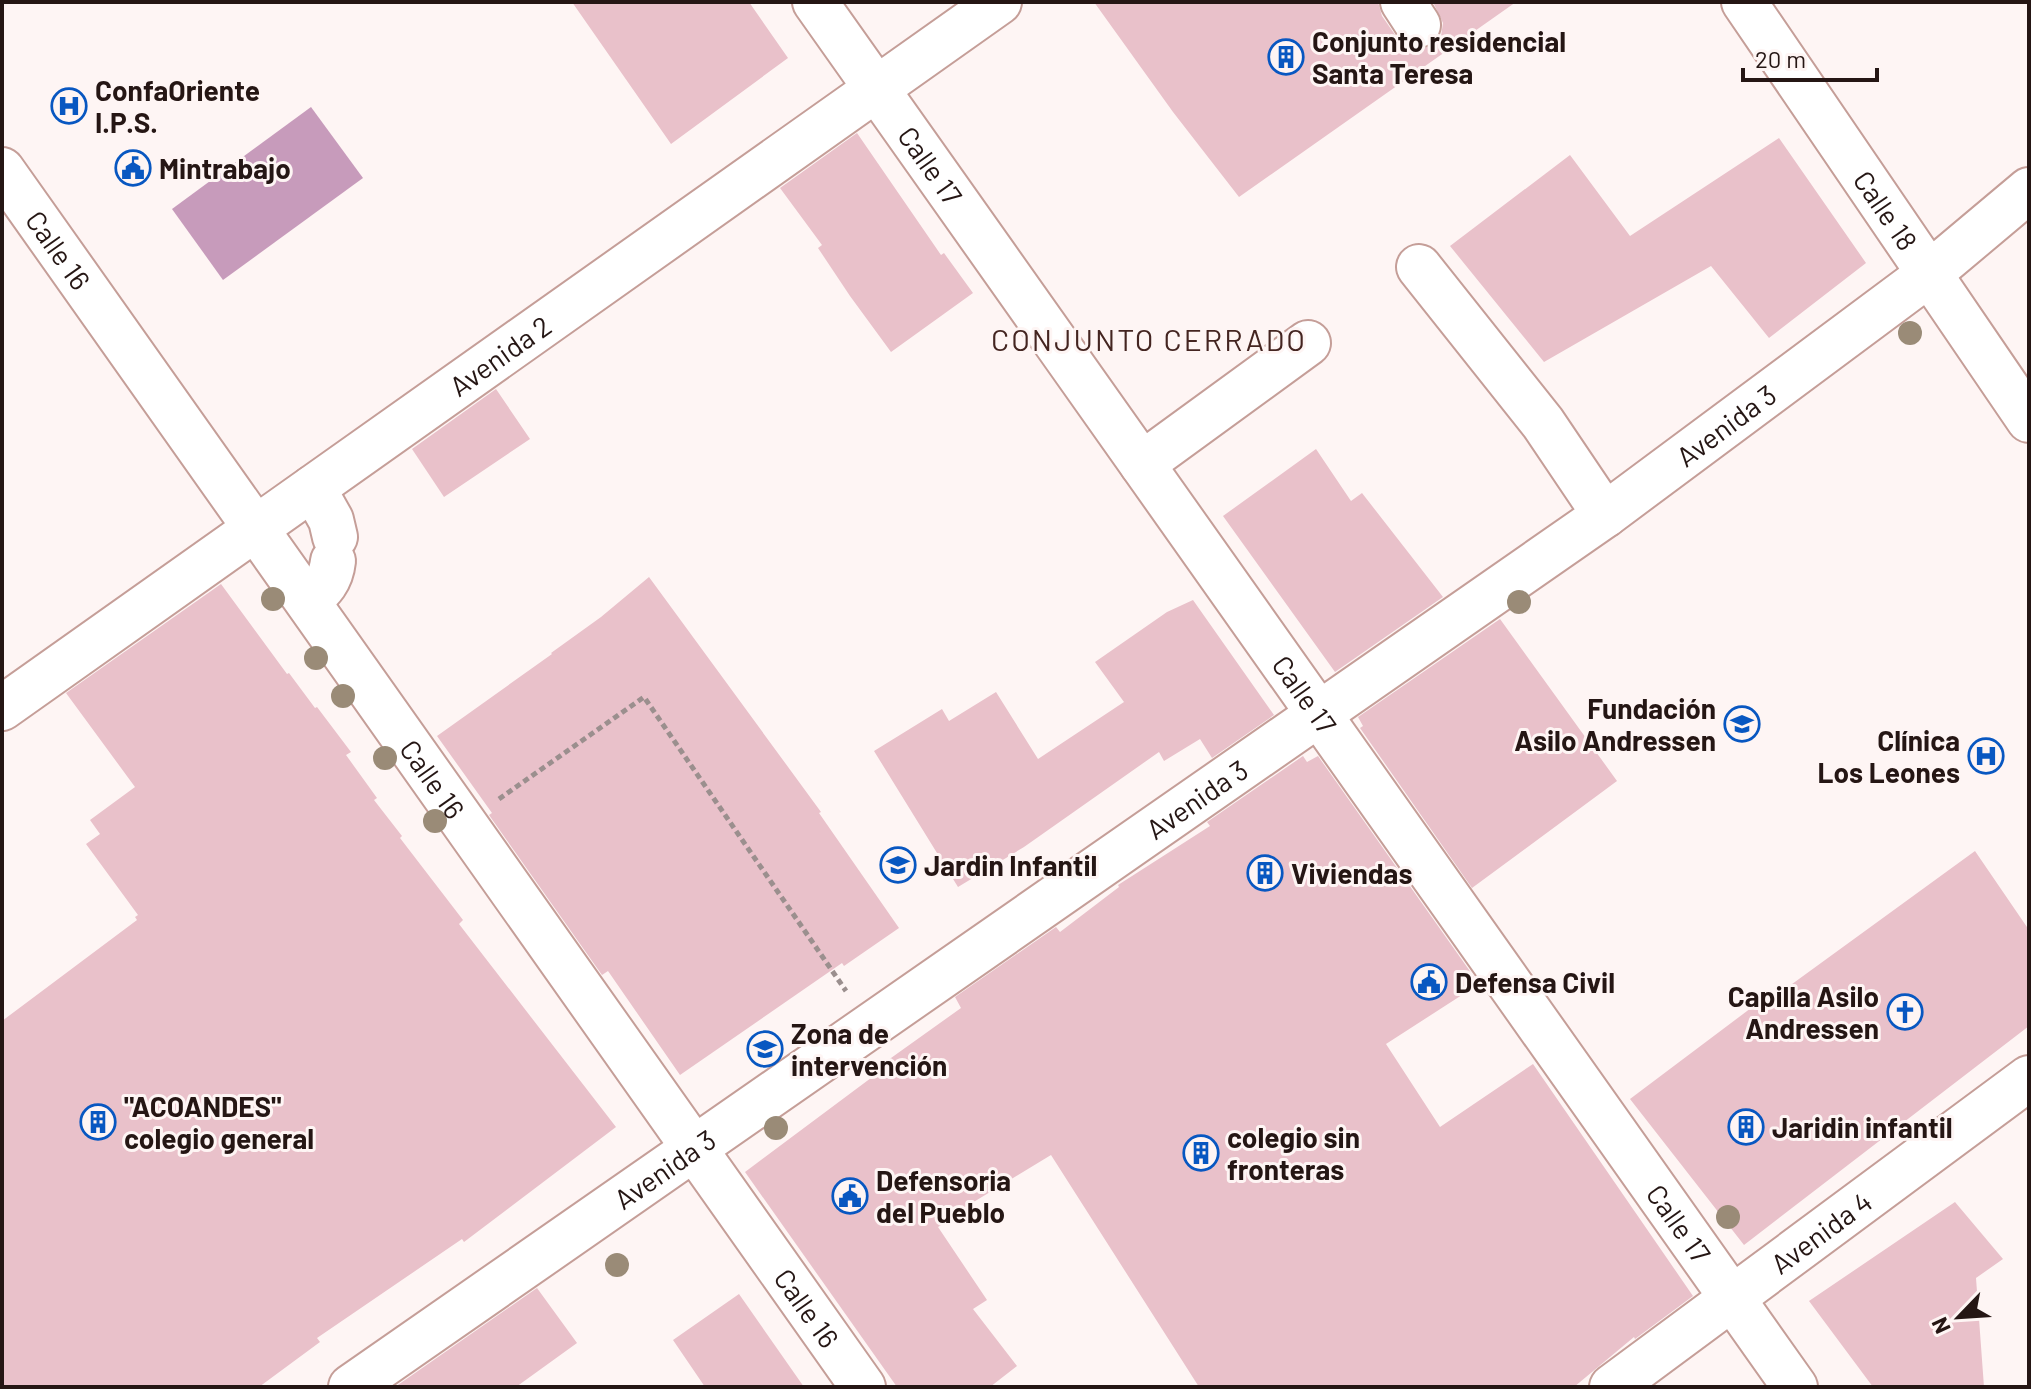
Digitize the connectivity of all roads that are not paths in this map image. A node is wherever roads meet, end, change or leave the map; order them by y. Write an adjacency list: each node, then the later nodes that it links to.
1 (815, 2): 4 (street, Calle 17)
2 (999, 2): 4 (street, Avenida 2)
3 (1744, 2): 8 (street, Calle 18)
4 (877, 89): 11 (street, Calle 17); 12 (street, Avenida 2)
5 (2, 170): 14 (street, Calle 16)
6 (2029, 190): 8 (street, Avenida 3)
7 (1419, 267): 13 (street)
8 (1929, 274): 10 (street, Calle 18); 13 (street, Avenida 3)
9 (1308, 343): 11 (street)
10 (2029, 420)
11 (1142, 464): 17 (street, Calle 17)
12 (313, 488): 14 (street, Avenida 2); 15 (street)
13 (1605, 515): 17 (street, Avenida 3)
14 (257, 528): 15 (street, Calle 16); 16 (street, Avenida 2)
15 (308, 601): 19 (street, Calle 16)
16 (2, 708)
17 (1319, 715): 19 (street, Avenida 3); 20 (street, Calle 17)
18 (2029, 1078): 20 (street, Avenida 4)
19 (692, 1148): 21 (street, Avenida 3); 22 (street, Calle 16)
20 (1733, 1300): 23 (street, Avenida 4); 24 (street, Calle 17)
21 (351, 1387)
22 (863, 1387)
23 (1612, 1387)
24 (1795, 1387)

